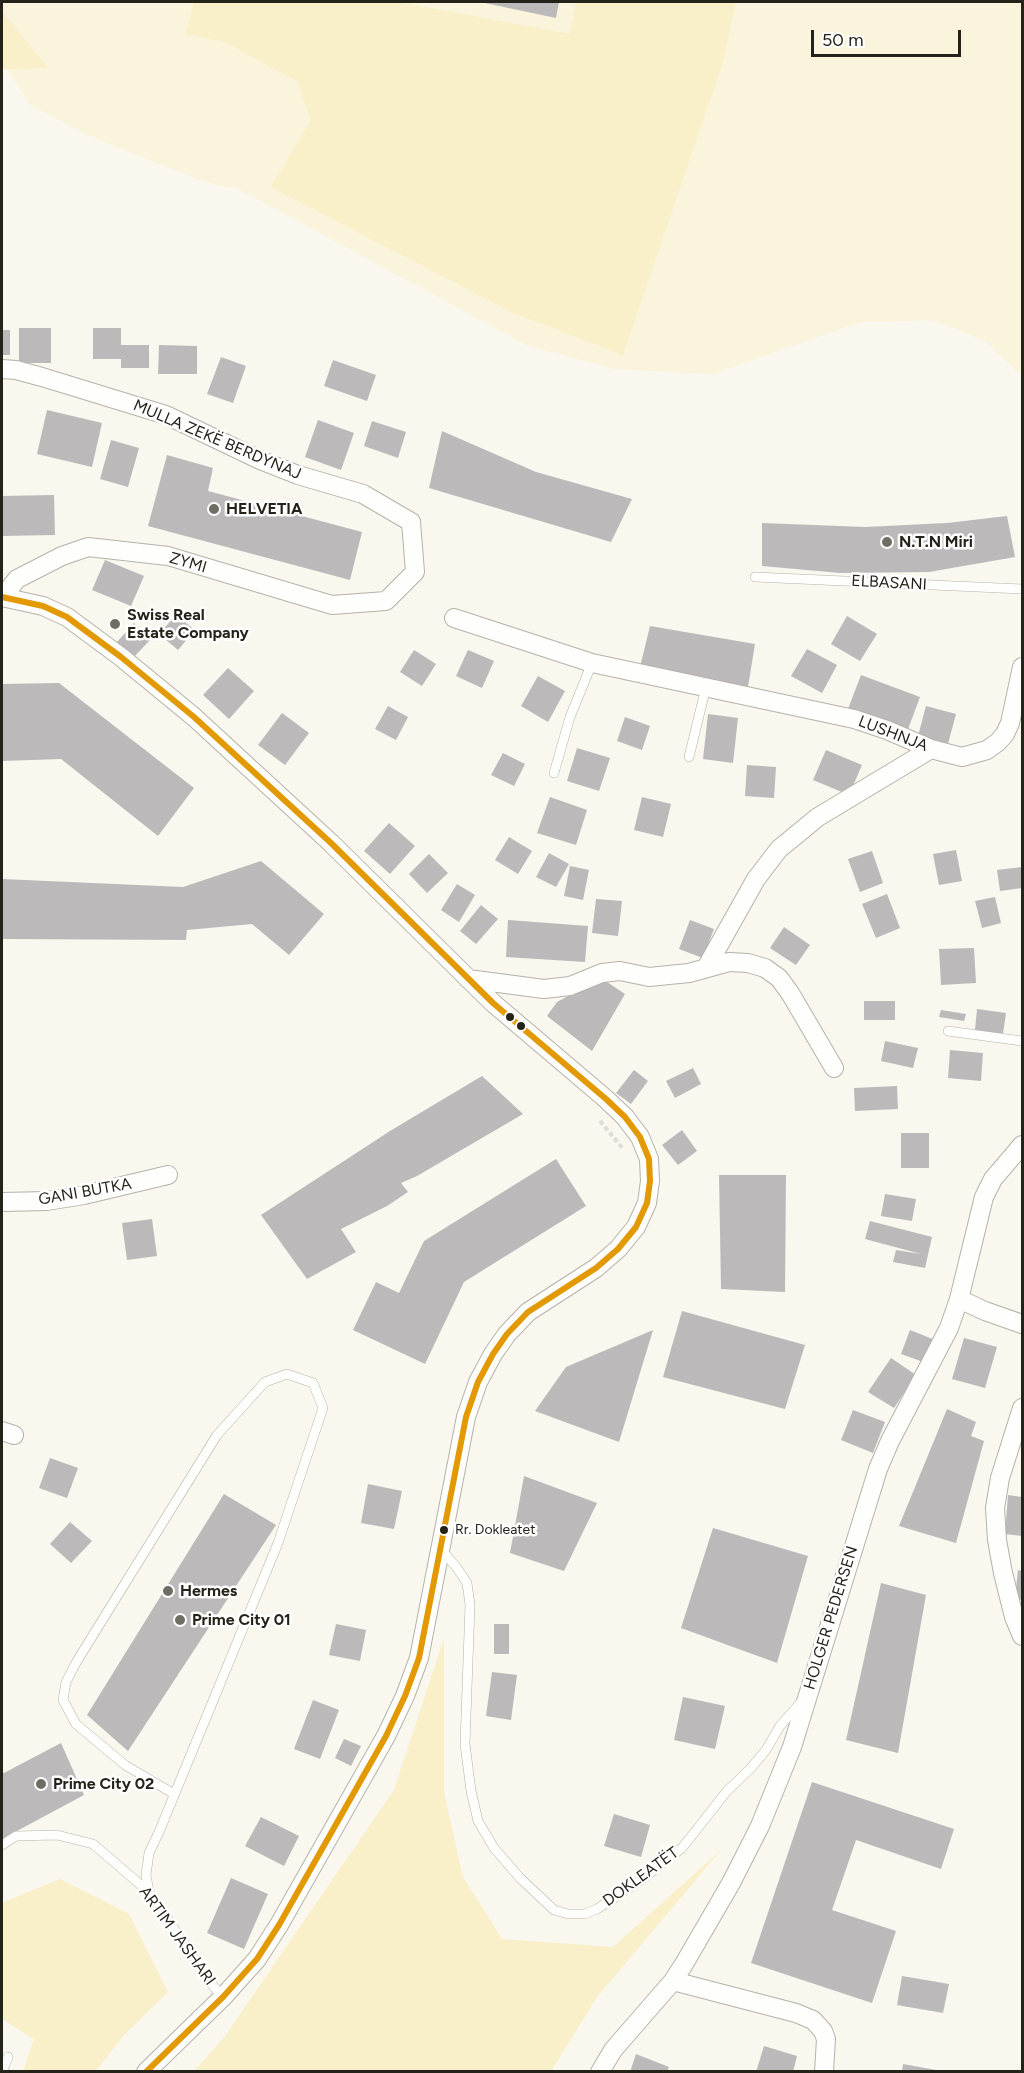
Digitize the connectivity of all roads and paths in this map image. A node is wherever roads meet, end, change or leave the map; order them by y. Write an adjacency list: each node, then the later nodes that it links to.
1 (2, 369): 4 (street, MULLA ZEKË BERDYNAJ)
2 (754, 577): 3 (lane, ELBASANI)
3 (1023, 589)
4 (386, 601): 5 (street, ZYMI)
5 (6, 602): 14 (street)
6 (454, 618): 7 (street, LUSHNJA)
7 (592, 663): 9 (street, LUSHNJA); 12 (lane)
8 (1023, 667): 10 (street, LUSHNJA)
9 (706, 687): 10 (street, LUSHNJA); 11 (lane)
10 (931, 748): 13 (street)
11 (689, 756)
12 (554, 773)
13 (706, 968): 14 (street); 17 (street)
14 (468, 979): 26 (street)
15 (948, 1032): 16 (lane)
16 (1023, 1041)
17 (834, 1068)
18 (592, 1113): 20 (path)
19 (1023, 1145): 23 (street, HOLGER PEDERSEN)
20 (630, 1158)
21 (168, 1175): 22 (street, GANI BUTKA)
22 (2, 1202)
23 (959, 1299): 24 (street); 28 (street, HOLGER PEDERSEN)
24 (1023, 1324)
25 (1023, 1408): 27 (street)
26 (440, 1547): 28 (lane, DOKLEATËT); 33 (street)
27 (1023, 1636)
28 (808, 1695): 32 (street, HOLGER PEDERSEN)
29 (174, 1794): 29 (lane); 31 (lane)
30 (2, 1845): 31 (lane, ARTIM JASHARI)
31 (149, 1892): 33 (lane, ARTIM JASHARI)
32 (673, 1981): 37 (street, HOLGER PEDERSEN); 38 (street)
33 (224, 1997): 36 (street)
34 (8, 2057): 35 (lane)
35 (2, 2072)
36 (146, 2072)
37 (600, 2072)
38 (824, 2072)

